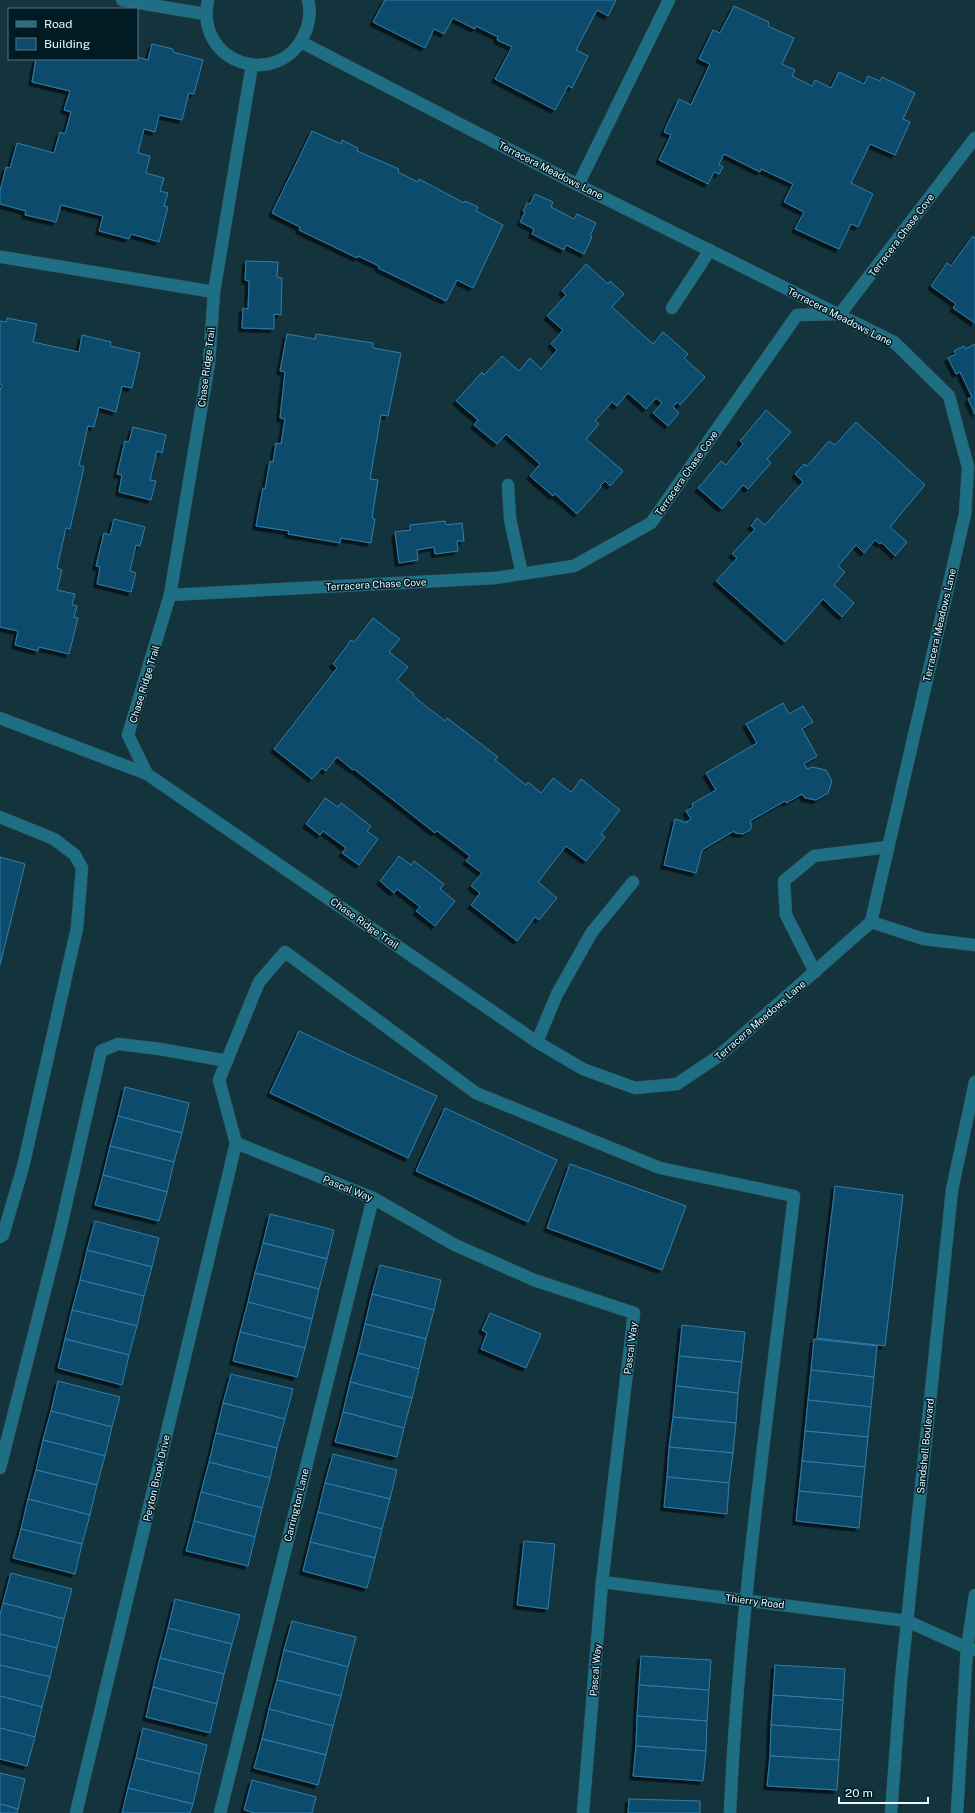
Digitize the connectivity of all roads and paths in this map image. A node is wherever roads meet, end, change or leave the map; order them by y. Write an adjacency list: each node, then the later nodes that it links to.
1 (122, 0): 5 (street)
2 (208, 0): 5 (street)
3 (308, 0): 6 (street)
4 (669, 0): 9 (street)
5 (205, 14): 7 (street)
6 (301, 42): 7 (street); 9 (street, Terracera Meadows Lane)
7 (252, 65): 12 (street, Chase Ridge Trail)
8 (975, 138): 14 (street, Terracera Chase Cove)
9 (578, 185): 10 (street, Terracera Meadows Lane)
10 (710, 250): 13 (street); 14 (street, Terracera Meadows Lane)
11 (2, 257): 12 (street)
12 (214, 292): 17 (street, Chase Ridge Trail)
13 (672, 308)
14 (840, 314): 16 (street, Terracera Chase Cove); 21 (street, Terracera Meadows Lane)
15 (508, 485): 16 (street)
16 (522, 574): 17 (street, Terracera Chase Cove)
17 (170, 596): 19 (street, Chase Ridge Trail)
18 (0, 718): 19 (street)
19 (147, 774): 26 (street, Chase Ridge Trail)
20 (0, 817): 32 (street)
21 (888, 847): 23 (street, Terracera Meadows Lane); 25 (street)
22 (633, 882): 26 (street)
23 (871, 922): 24 (street); 25 (street, Terracera Meadows Lane)
24 (975, 945)
25 (815, 972): 29 (street, Terracera Meadows Lane)
26 (537, 1042): 29 (street, Chase Ridge Trail)
27 (226, 1061): 30 (street); 33 (street); 36 (street)
28 (975, 1082): 37 (street, Sandshell Boulevard)
29 (635, 1088)
30 (236, 1144): 31 (street, Pascal Way); 39 (street, Peyton Brook Drive)
31 (373, 1198): 34 (street, Pascal Way); 40 (street, Carrington Lane)
32 (0, 1238)
33 (0, 1468)
34 (602, 1582): 36 (street, Thierry Road); 41 (street, Pascal Way)
35 (975, 1595): 38 (street)
36 (746, 1600): 37 (street, Thierry Road); 42 (street)
37 (907, 1621): 38 (street, Thierry Road); 43 (street, Sandshell Boulevard)
38 (971, 1649): 44 (street)
39 (76, 1813)
40 (220, 1813)
41 (583, 1813)
42 (730, 1813)
43 (891, 1813)
44 (957, 1813)

